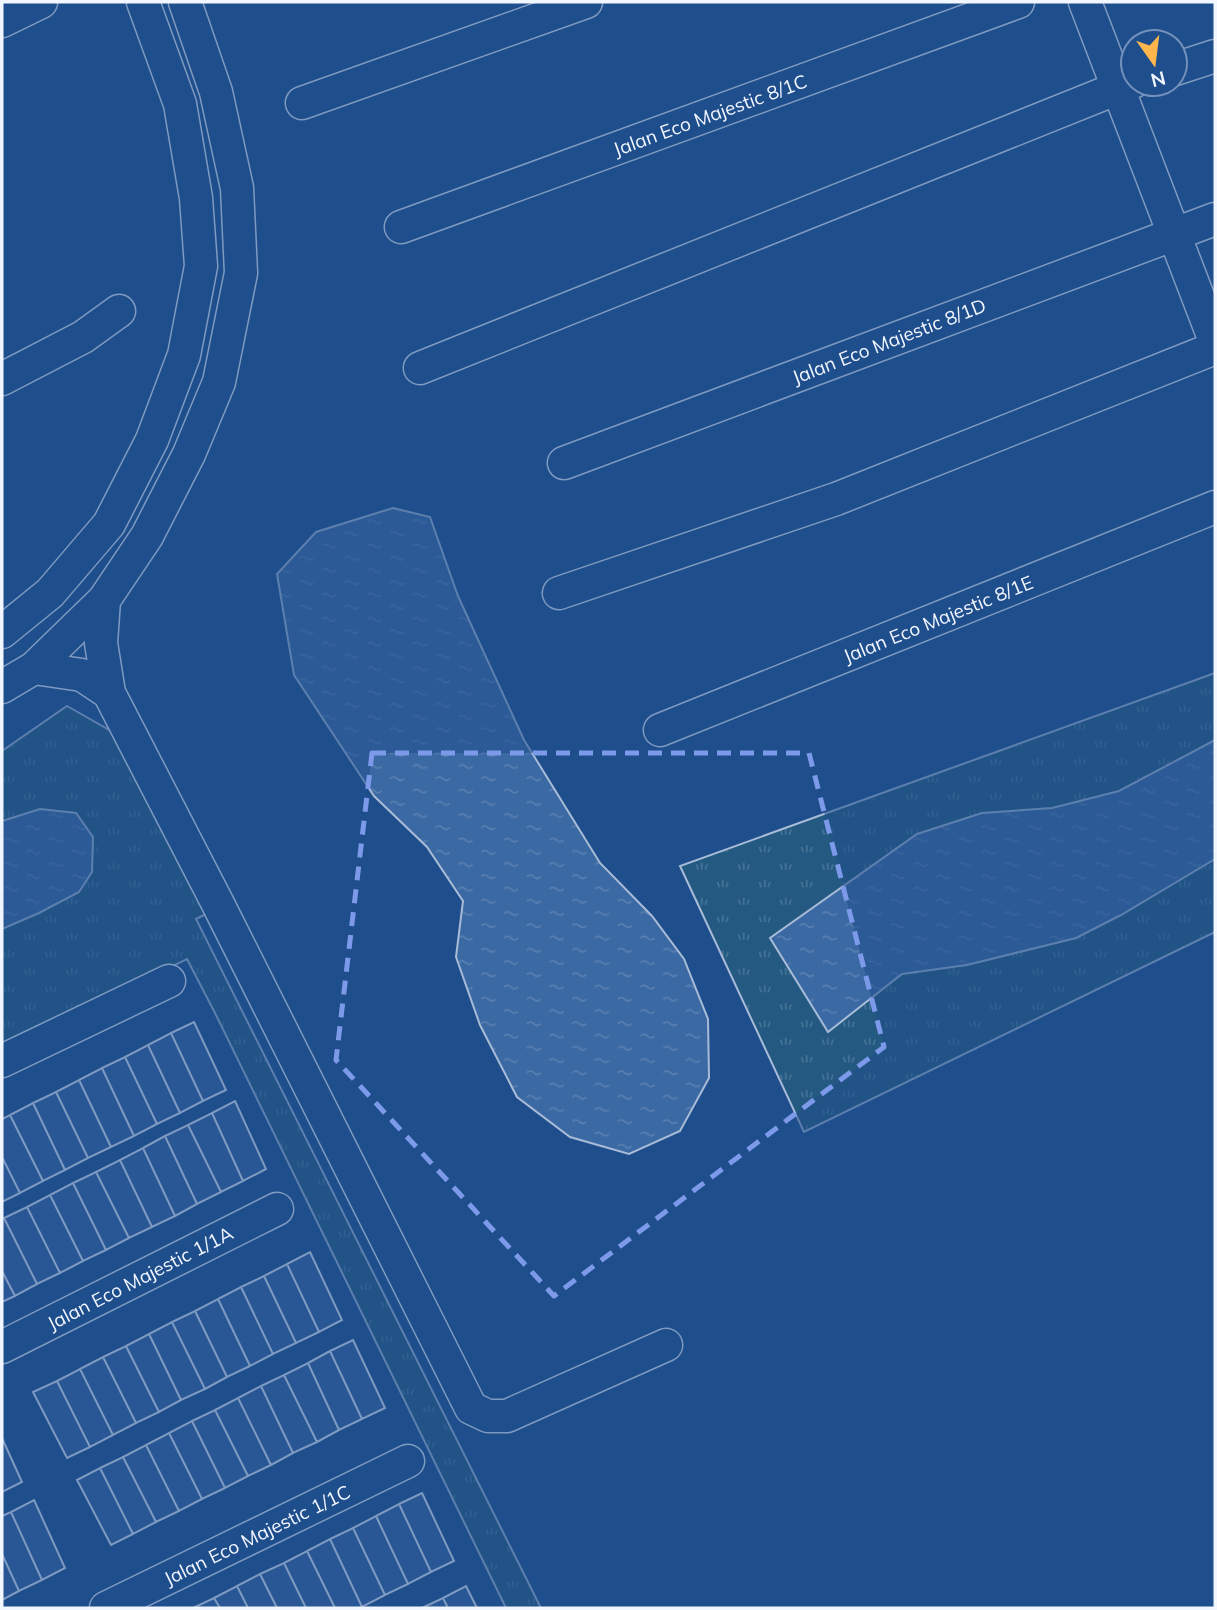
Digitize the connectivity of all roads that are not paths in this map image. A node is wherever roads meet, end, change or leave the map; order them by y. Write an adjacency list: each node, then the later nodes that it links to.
1 (41, 2): 7 (street)
2 (143, 2): 26 (street)
3 (185, 2): 25 (street)
4 (586, 2): 13 (street)
5 (1018, 2): 15 (street, Jalan Eco Majestic 8/1C)
6 (1085, 2): 10 (street)
7 (2, 21)
8 (1215, 56): 9 (street)
9 (1189, 64)
10 (1119, 73)
11 (1119, 87): 20 (street)
12 (1129, 98): 16 (street)
13 (302, 103)
14 (1215, 219): 16 (street, Jalan Eco Majestic 8/1D)
15 (401, 227)
16 (1175, 234): 18 (street); 22 (street, Jalan Eco Majestic 8/1D)
17 (119, 311): 21 (street)
18 (1215, 341)
19 (1215, 348): 24 (street)
20 (420, 368)
21 (2, 379)
22 (564, 463)
23 (1215, 507): 30 (street, Jalan Eco Majestic 8/1E)
24 (559, 593)
25 (104, 600): 27 (street); 29 (street)
26 (2, 632)
27 (34, 668): 28 (street); 29 (street)
28 (2, 687)
29 (109, 693): 34 (street)
30 (660, 730)
31 (169, 981): 32 (street)
32 (2, 1061)
33 (277, 1209): 35 (street, Jalan Eco Majestic 1/1A)
34 (666, 1345)
35 (2, 1347)
36 (408, 1461): 37 (street, Jalan Eco Majestic 1/1C)
37 (106, 1608)

